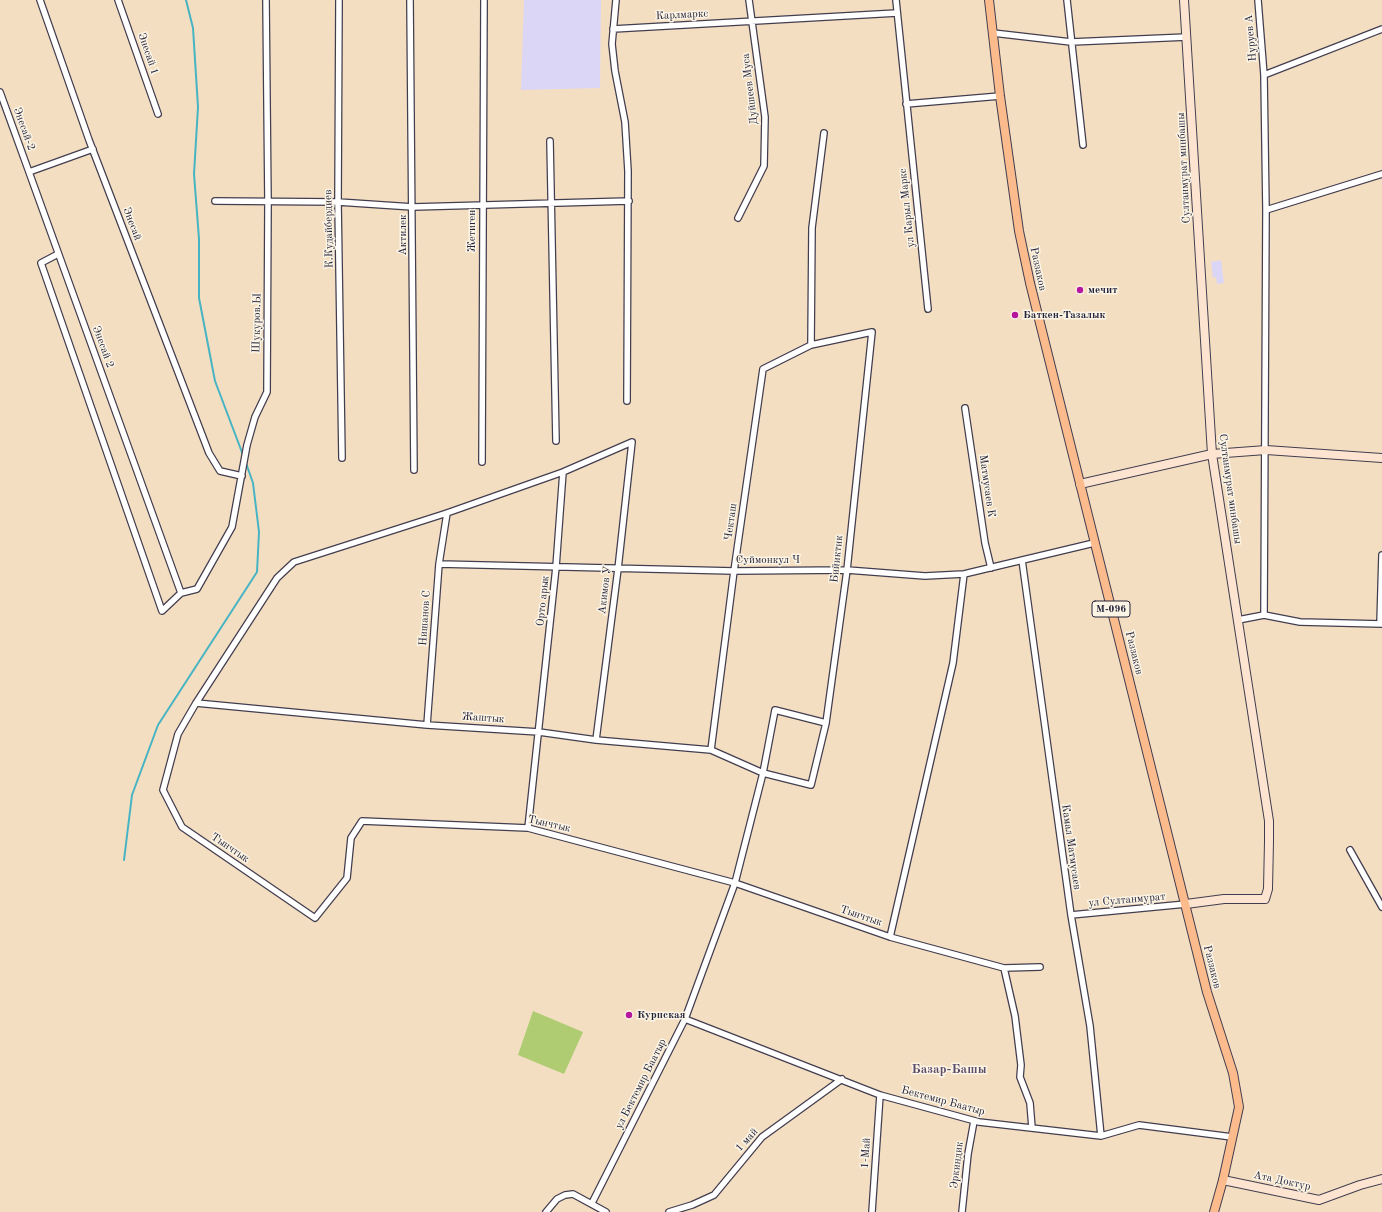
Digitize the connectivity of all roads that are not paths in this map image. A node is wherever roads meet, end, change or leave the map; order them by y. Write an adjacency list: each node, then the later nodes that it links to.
1 (40, 0): 29 (street, Энесай)
2 (118, 0): 25 (street, Энесай 1)
3 (266, 0): 34 (street, Шукуров.Ы)
4 (339, 0): 35 (street, К.Кудайбердиев)
5 (410, 0): 38 (street, Актилек)
6 (484, 0): 37 (street, Жетиген)
7 (616, 0): 16 (street)
8 (749, 0): 15 (street, Дуйшеев Муса)
9 (896, 0): 14 (street, ул Карыл Маркс)
10 (989, 0): 18 (main road, Раззаков / М-096)
11 (1067, 0): 20 (street)
12 (1184, 0): 19 (street, Султанмурат минбашы)
13 (1258, 0): 21 (street, Нуруев А)
14 (897, 13): 15 (street, Карлмаркс); 24 (street, ул Карыл Маркс)
15 (752, 21): 16 (street, Карлмаркс); 40 (street, Дуйшеев Муса)
16 (614, 29): 33 (street)
17 (1382, 29): 21 (street)
18 (993, 33): 20 (street); 23 (main road, Раззаков / М-096)
19 (1187, 37): 20 (street); 48 (street, Султанмурат минбашы)
20 (1071, 42): 28 (street)
21 (1264, 74): 39 (street, Нуруев А)
22 (0, 92): 30 (street, Энесай-2)
23 (1000, 96): 24 (street); 55 (main road, Раззаков / М-096)
24 (906, 104): 42 (street, ул Карыл Маркс)
25 (158, 114)
26 (824, 133): 43 (street)
27 (550, 141): 36 (street)
28 (1083, 145)
29 (93, 149): 30 (street); 54 (street, Энесай)
30 (29, 172): 41 (street, Энесай 2)
31 (1382, 174): 39 (street)
32 (215, 201): 34 (street)
33 (629, 201): 36 (street); 44 (street)
34 (268, 202): 35 (street); 54 (street, Шукуров.Ы)
35 (338, 202): 38 (street); 49 (street, К.Кудайбердиев)
36 (552, 204): 37 (street); 46 (street)
37 (482, 206): 38 (street); 51 (street, Жетиген)
38 (413, 207): 52 (street, Актилек)
39 (1266, 210): 47 (street, Нуруев А)
40 (738, 218)
41 (58, 254): 67 (street, Энесай 2); 67 (street, Шукуров.Ы)
42 (928, 309)
43 (811, 345): 64 (street, Бийиктик); 65 (street, Чекташ)
44 (627, 401)
45 (966, 408): 63 (street, Матмусаев К)
46 (556, 441)
47 (1266, 450): 48 (street); 50 (street); 68 (street, Нуруев А)
48 (1212, 454): 55 (street); 69 (street, Султанмурат минбашы)
49 (342, 458)
50 (1382, 458)
51 (482, 462)
52 (414, 470)
53 (563, 472): 56 (street); 61 (street, Орто арык); 62 (street, Акимов У)
54 (242, 476): 67 (street, Шукуров.Ы)
55 (1080, 484): 57 (main road, Раззаков / М-096)
56 (447, 513): 60 (street, Нишанов С); 71 (street)
57 (1094, 543): 59 (street, Суймонкул Ч); 82 (main road, Раззаков / М-096)
58 (1382, 555): 70 (street)
59 (1022, 560): 63 (street, Суймонкул Ч); 84 (street, Камал Матмусаев)
60 (439, 564): 61 (street, Суймонкул Ч); 73 (street, Нишанов С)
61 (556, 567): 62 (street, Суймонкул Ч); 74 (street, Орто арык)
62 (618, 568): 65 (street, Суймонкул Ч); 75 (street, Акимов У)
63 (991, 568): 66 (street, Суймонкул Ч)
64 (847, 570): 65 (street, Суймонкул Ч); 66 (street, Суймонкул Ч); 72 (street, Бийиктик)
65 (734, 571): 76 (street, Чекташ)
66 (964, 574): 85 (street)
67 (181, 593)
68 (1264, 615): 69 (street); 70 (street)
69 (1238, 620): 82 (street, Султанмурат минбашы)
70 (1381, 624)
71 (196, 703): 73 (street, Жаштык); 79 (street, Тынчтык)
72 (826, 723): 77 (street, ул Бектемир Баатыр); 78 (street, Бийиктик)
73 (427, 725): 74 (street, Жаштык)
74 (539, 732): 75 (street, Жаштык); 79 (street, Орто арык)
75 (596, 740): 76 (street, Жаштык)
76 (712, 750): 77 (street, Жаштык)
77 (763, 773): 78 (street, Жаштык); 81 (street, ул Бектемир Баатыр)
78 (811, 786)
79 (528, 828): 81 (street, Тынчтык)
80 (1350, 850): 83 (street)
81 (735, 883): 85 (street, Тынчтык); 88 (street, ул Бектемир Баатыр)
82 (1186, 904): 84 (street, ул Султанмурат); 94 (main road, Раззаков / М-096)
83 (1382, 907)
84 (1071, 915): 93 (street, Камал Матмусаев)
85 (890, 937): 86 (street, Тынчтык)
86 (1004, 968): 87 (street, Тынчтык); 92 (street)
87 (1040, 968)
88 (685, 1019): 89 (street, Бектемир Баатыр); 97 (street, ул Бектемир Баатыр)
89 (842, 1080): 90 (street, Бектемир Баатыр); 100 (street, 1 май)
90 (880, 1095): 91 (street, Бектемир Баатыр); 101 (street, 1-Май)
91 (974, 1121): 92 (street, Бектемир Баатыр); 102 (street, Эркиндик)
92 (1032, 1128): 93 (street, Бектемир Баатыр)
93 (1101, 1136): 94 (street, Бектемир Баатыр)
94 (1232, 1137): 96 (main road, Раззаков / М-096)
95 (1382, 1179): 96 (street, Ата Доктур)
96 (1223, 1180): 103 (main road, Раззаков / М-096)
97 (592, 1203): 98 (street); 99 (street)
98 (546, 1212)
99 (606, 1212)
100 (669, 1212)
101 (872, 1212)
102 (962, 1212)
103 (1214, 1212)

